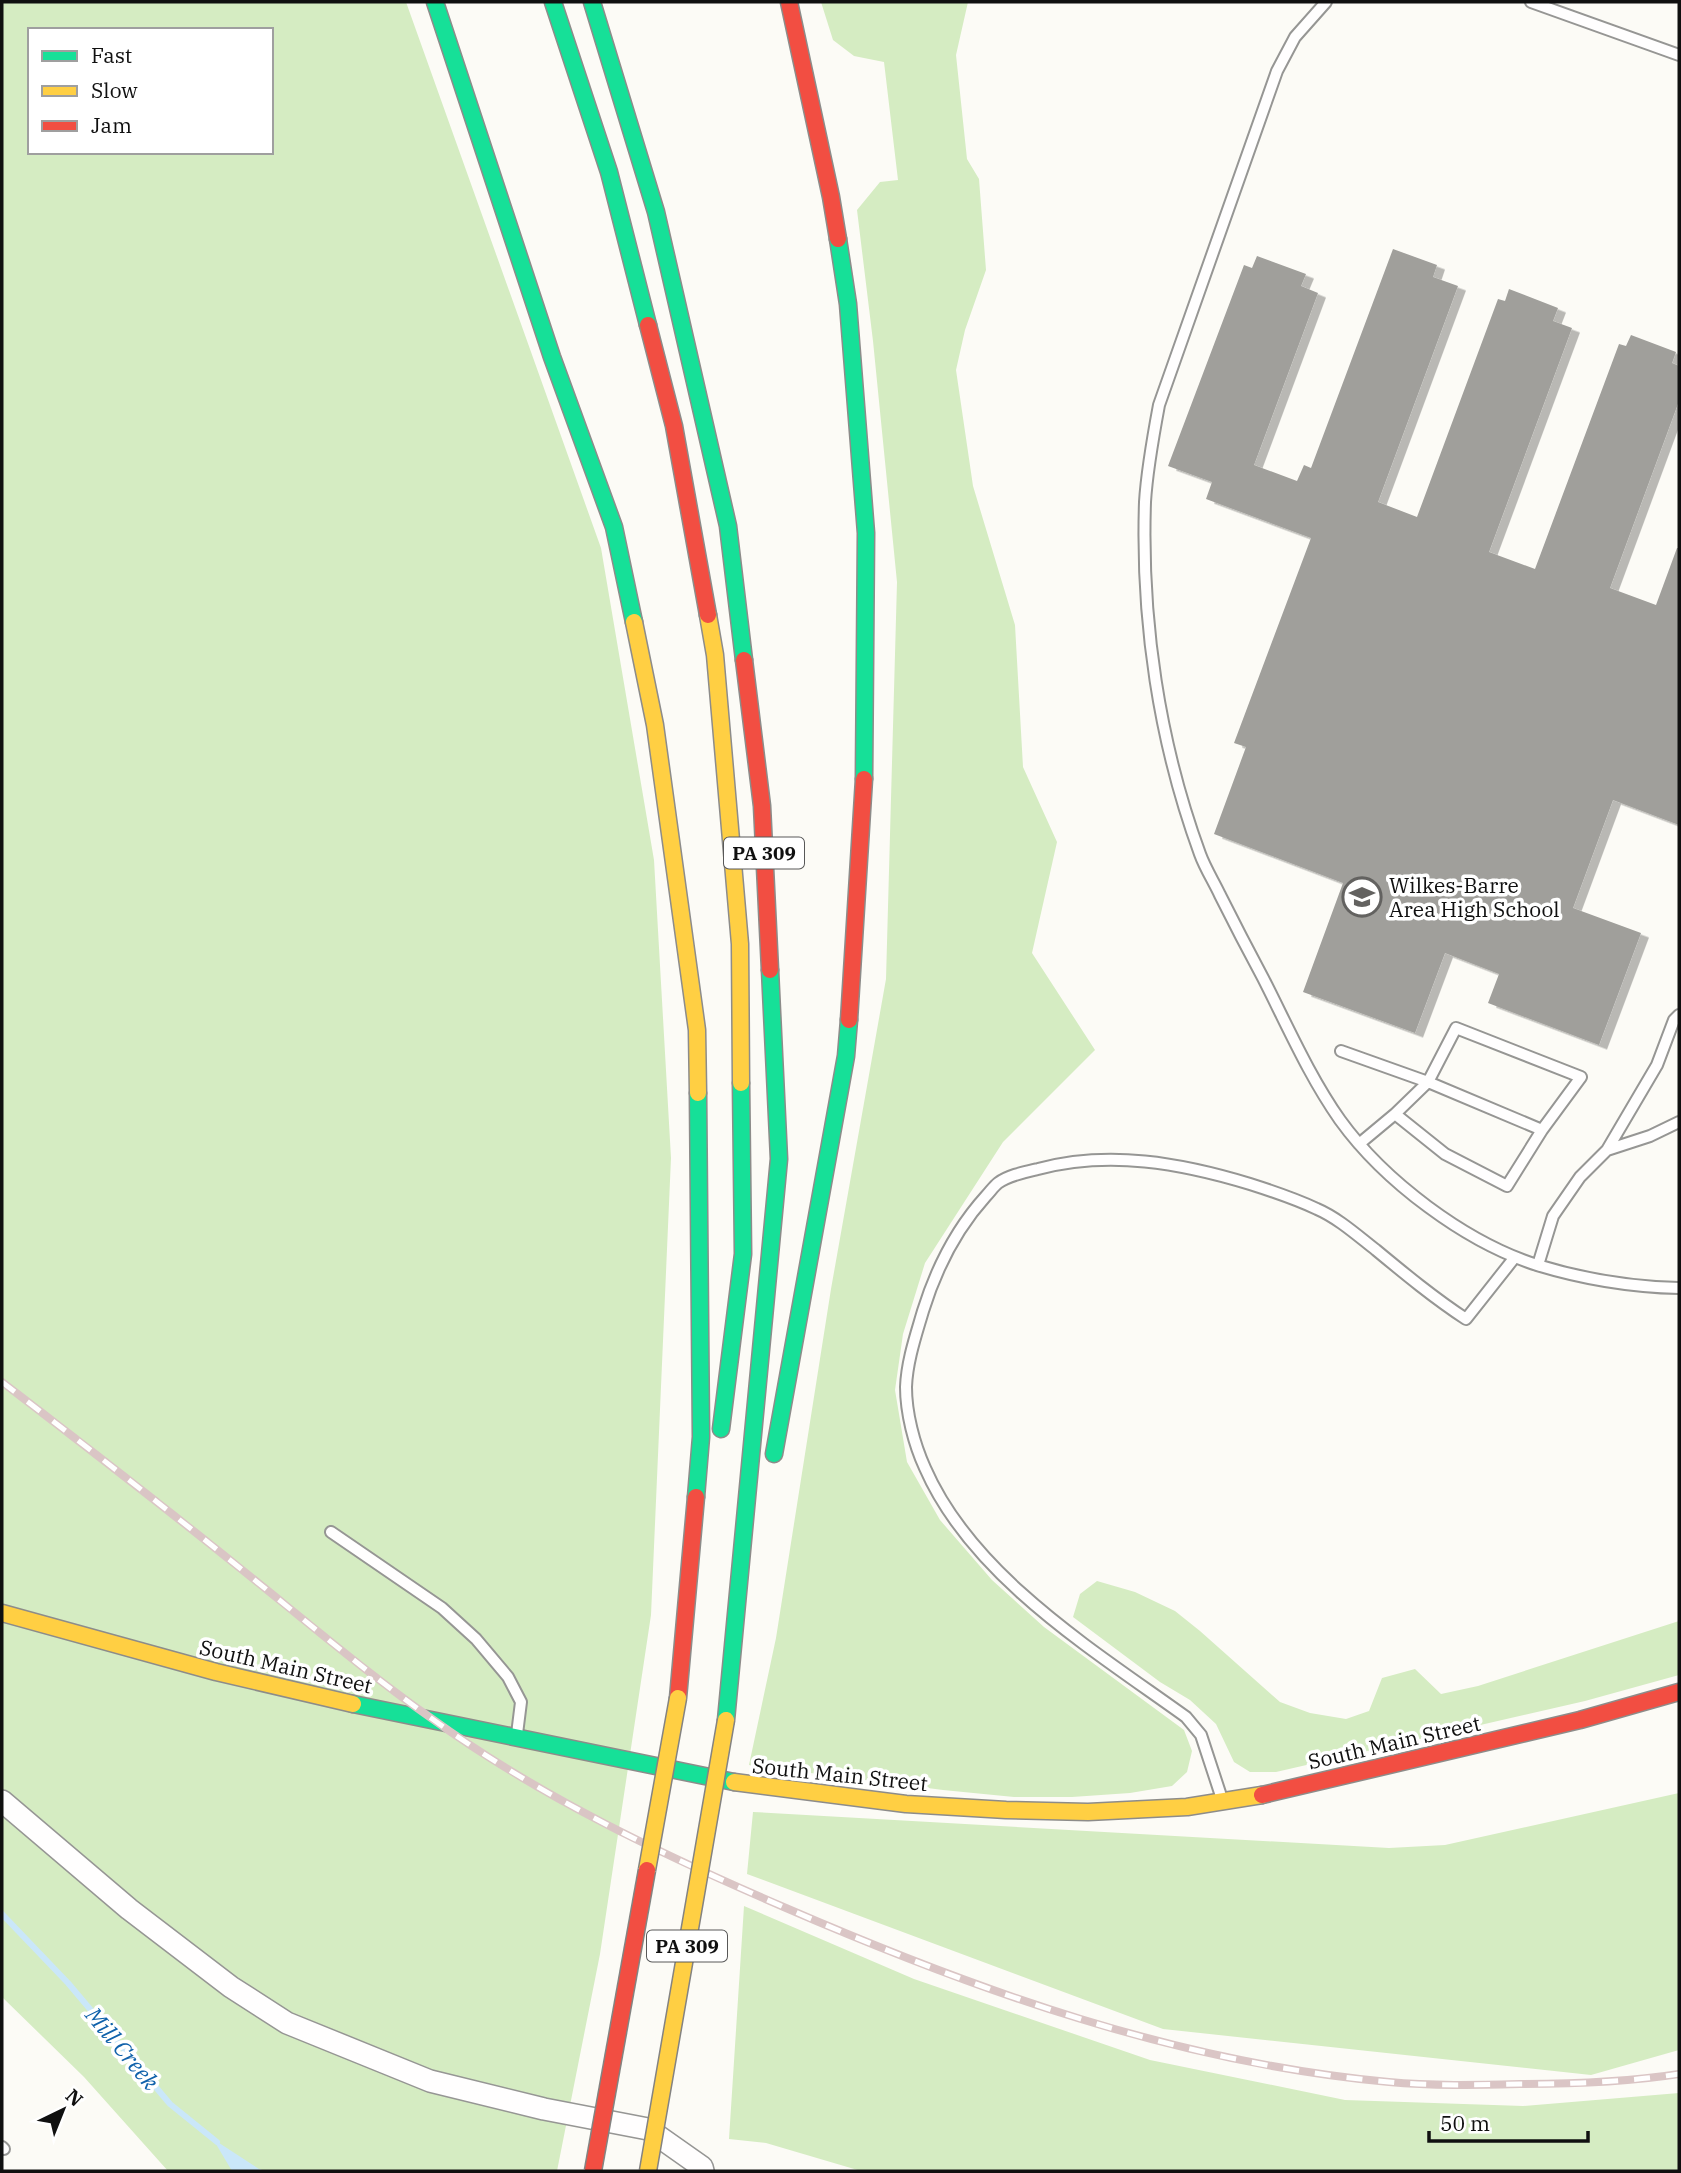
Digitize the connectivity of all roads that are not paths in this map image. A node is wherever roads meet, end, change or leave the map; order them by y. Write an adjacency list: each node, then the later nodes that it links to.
1 (435, 2): 26 (main road)
2 (553, 2): 19 (main road, PA 309)
3 (592, 2): 27 (main road, PA 309)
4 (789, 2): 20 (main road)
5 (1326, 2): 14 (lane)
6 (1531, 2): 7 (lane)
7 (1679, 55)
8 (1679, 1015): 15 (lane)
9 (1341, 1051): 10 (lane)
10 (1428, 1082): 11 (lane); 13 (lane); 13 (lane)
11 (1395, 1114): 13 (lane); 14 (lane)
12 (1679, 1122): 15 (lane)
13 (1542, 1130)
14 (1359, 1144): 16 (lane)
15 (1608, 1150): 17 (lane)
16 (1515, 1257): 17 (lane); 30 (lane)
17 (1538, 1265): 18 (lane)
18 (1679, 1288)
19 (719, 1448)
20 (770, 1475)
21 (711, 1502): 26 (main road, PA 309)
22 (761, 1529): 27 (main road)
23 (331, 1532): 28 (lane)
24 (2, 1613): 28 (main road, South Main Street)
25 (1679, 1692): 30 (main road, South Main Street)
26 (678, 1698): 31 (main road, PA 309, bridge)
27 (727, 1712): 34 (main road, PA 309, bridge)
28 (517, 1737): 30 (main road, South Main Street)
29 (2, 1801): 35 (street)
30 (1223, 1802)
31 (615, 2042): 32 (main road, bridge); 33 (main road, PA 309, bridge)
32 (583, 2171)
33 (593, 2171)
34 (648, 2171)
35 (703, 2171)

